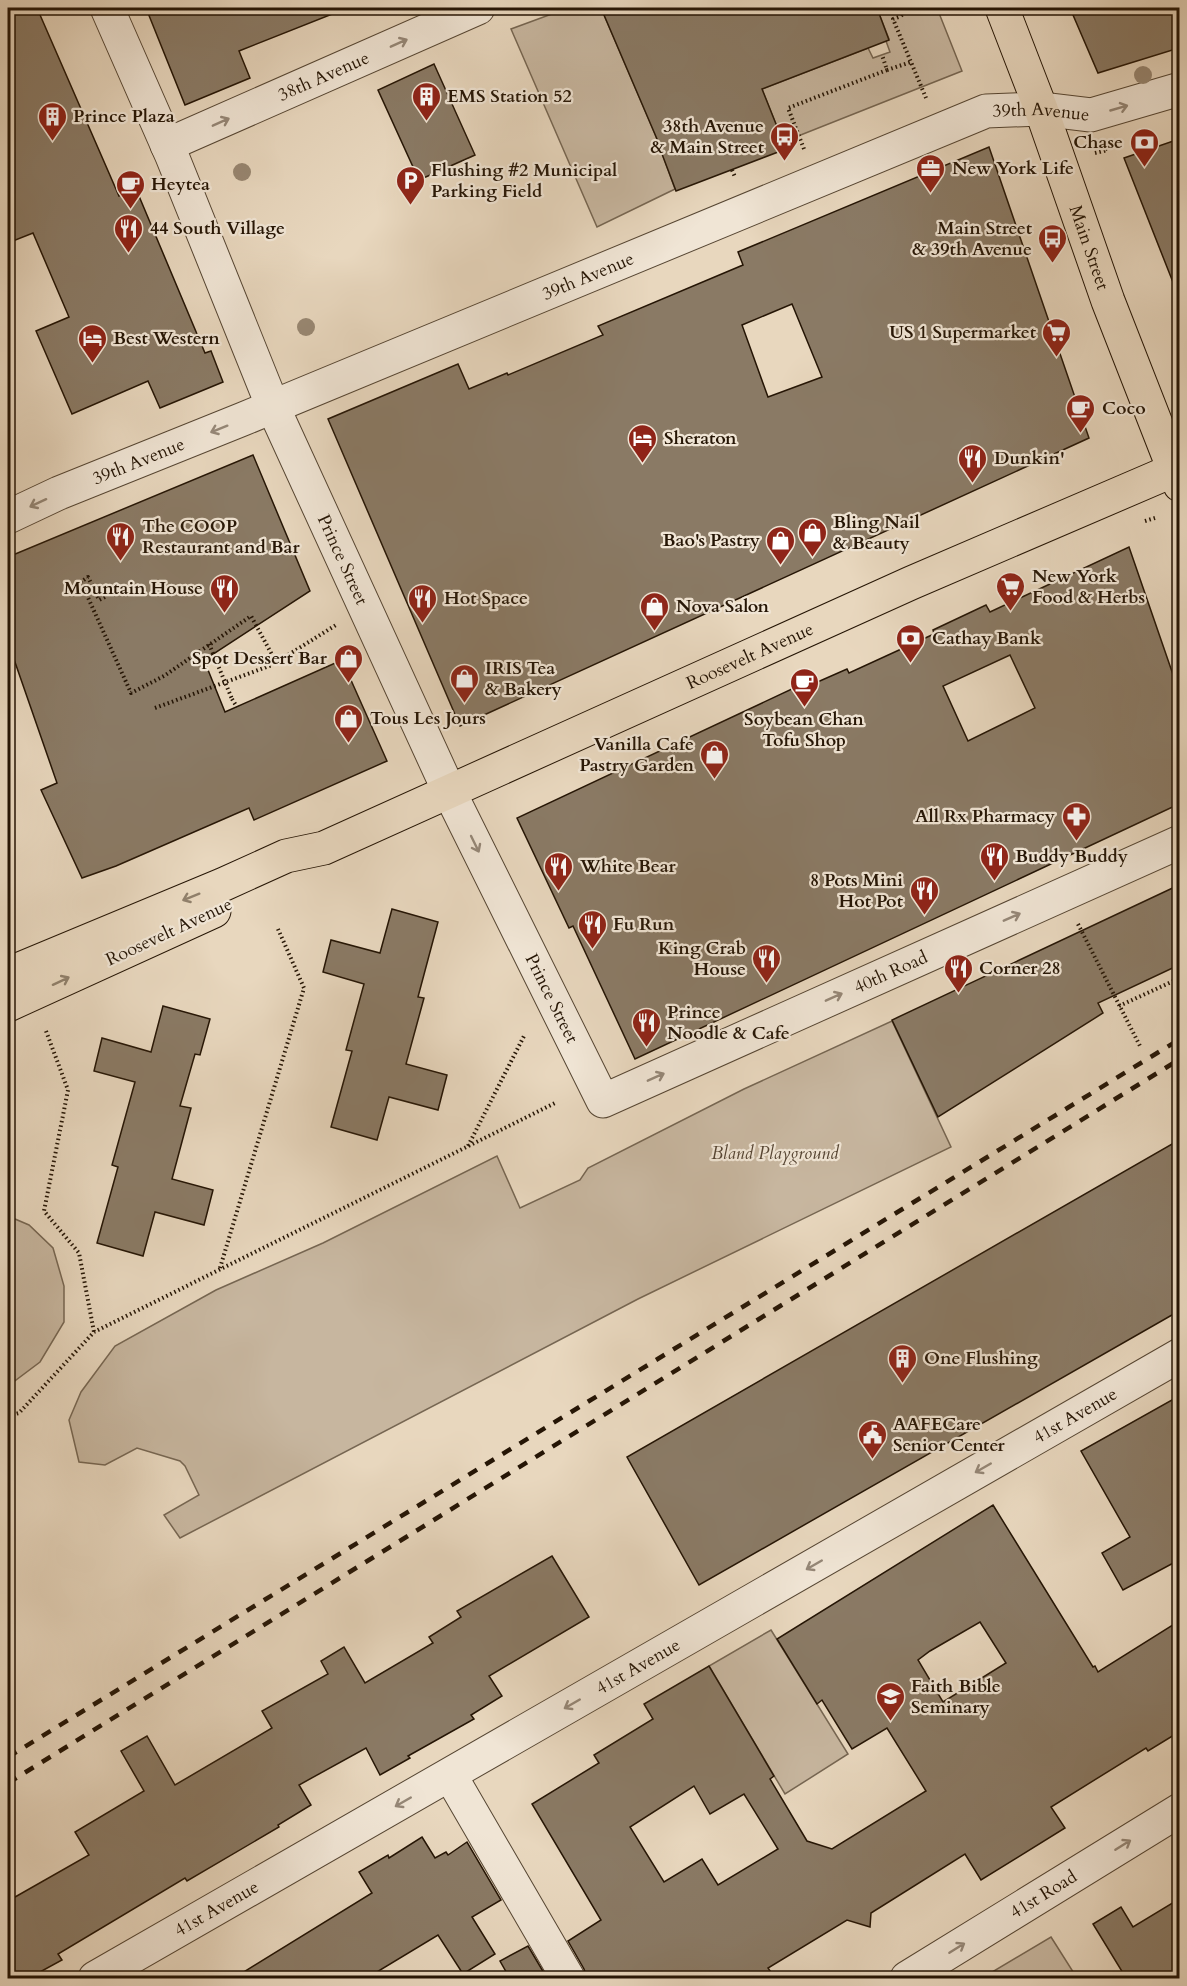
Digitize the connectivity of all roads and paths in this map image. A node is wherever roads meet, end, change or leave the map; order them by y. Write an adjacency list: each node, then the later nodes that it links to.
1 (107, 8): 12 (street, Prince Street)
2 (478, 8): 12 (street, 38th Avenue, one-way to 2)
3 (908, 8): 6 (path)
4 (1002, 8): 10 (main road, Main Street)
5 (882, 55): 7 (path)
6 (911, 62): 7 (path); 9 (path)
7 (887, 70): 13 (path)
8 (1179, 89): 10 (street, 39th Avenue, one-way to 8)
9 (926, 98)
10 (1041, 109): 17 (street, 39th Avenue); 18 (main road, Main Street)
11 (1103, 142): 14 (path)
12 (167, 145): 17 (street, Prince Street)
13 (804, 148)
14 (1095, 153)
15 (732, 170): 16 (path)
16 (735, 177)
17 (273, 407): 19 (street, 39th Avenue, one-way to 19); 26 (street, Prince Street)
18 (1178, 474): 26 (main road, Roosevelt Avenue)
19 (8, 517)
20 (105, 597): 22 (path)
21 (336, 626): 23 (path)
22 (209, 644): 23 (path); 24 (path, bridge)
23 (276, 662): 25 (path)
24 (237, 707)
25 (155, 708)
26 (449, 791): 28 (main road, Roosevelt Avenue); 38 (street, Prince Street, one-way to 38)
27 (1179, 842): 38 (street, 40th Road, one-way to 27)
28 (324, 848): 31 (main road, Roosevelt Avenue, one-way to 31); 33 (main road, Roosevelt Avenue, one-way to 28)
29 (1078, 923): 34 (path)
30 (278, 929): 41 (path)
31 (8, 974)
32 (1179, 978): 34 (path)
33 (8, 1005)
34 (1119, 1006): 37 (path)
35 (46, 1031): 42 (path)
36 (524, 1036): 40 (path)
37 (1140, 1046)
38 (603, 1101)
39 (555, 1103): 40 (path)
40 (468, 1146): 41 (path)
41 (220, 1268): 42 (path)
42 (94, 1332): 44 (path)
43 (1179, 1355): 45 (street, 41st Avenue, one-way to 45)
44 (8, 1416)
45 (450, 1775): 47 (street, 41st Avenue, one-way to 47); 48 (street)
46 (1179, 1810): 49 (street, 41st Road, one-way to 46)
47 (95, 1978)
48 (568, 1978)
49 (907, 1978)

